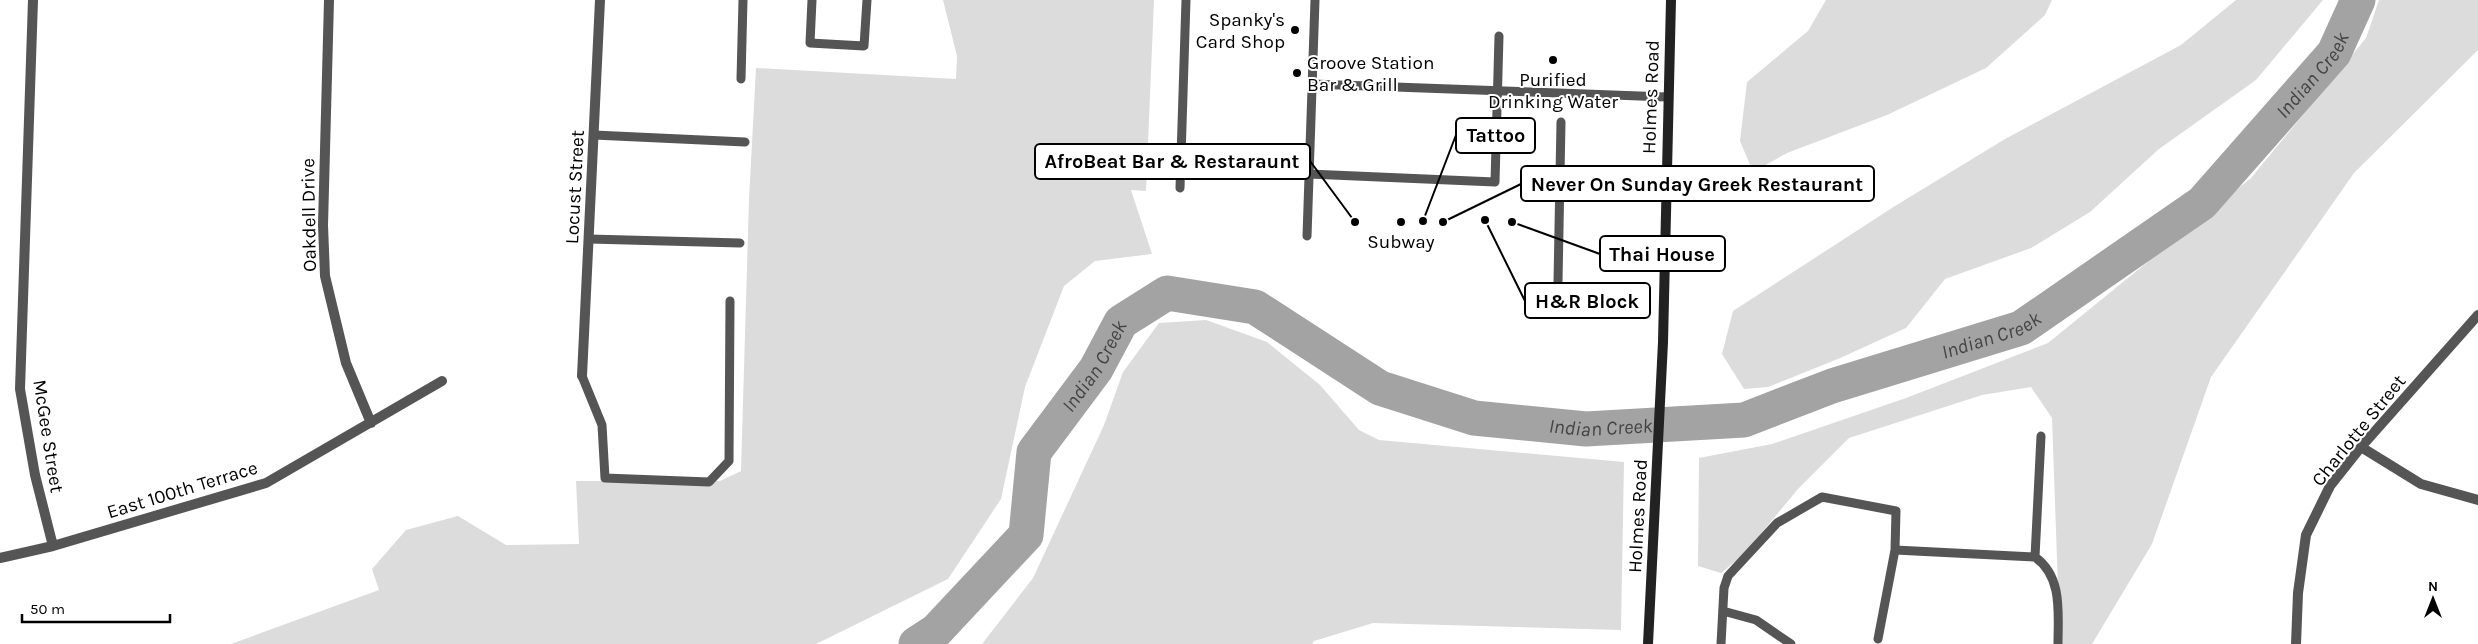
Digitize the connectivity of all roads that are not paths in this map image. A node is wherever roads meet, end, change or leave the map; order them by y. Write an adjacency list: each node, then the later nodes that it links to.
1 (33, 0): 32 (street, McGee Street)
2 (329, 0): 28 (street, Oakdell Drive)
3 (600, 0): 16 (street, Locust Street)
4 (743, 0): 11 (lane)
5 (812, 0): 6 (lane)
6 (867, 0)
7 (1186, 0): 19 (lane)
8 (1315, 0): 12 (lane)
9 (1671, 0): 14 (main road, Holmes Road)
10 (1499, 36): 13 (lane)
11 (741, 79)
12 (1312, 84): 13 (lane); 18 (lane)
13 (1497, 90): 14 (lane); 18 (lane)
14 (1668, 97): 38 (main road, Holmes Road)
15 (1561, 122): 23 (lane)
16 (594, 135): 17 (lane); 21 (street, Locust Street)
17 (745, 142)
18 (1309, 174): 20 (lane)
19 (1180, 188)
20 (1307, 236)
21 (589, 239): 22 (lane); 26 (street, Locust Street)
22 (740, 243)
23 (1558, 282)
24 (730, 301): 26 (lane)
25 (2478, 315): 30 (street, Charlotte Street)
26 (582, 376)
27 (442, 382): 28 (street, East 100th Terrace)
28 (371, 423): 32 (street, East 100th Terrace)
29 (2041, 436): 34 (lane)
30 (2361, 447): 31 (street); 42 (street, Charlotte Street)
31 (2478, 500)
32 (53, 546): 35 (street, East 100th Terrace)
33 (1895, 550): 34 (lane); 36 (lane); 37 (lane)
34 (2035, 557): 41 (lane)
35 (0, 558)
36 (1723, 612): 39 (lane); 40 (lane)
37 (1878, 639)
38 (1648, 644)
39 (1721, 644)
40 (1791, 644)
41 (2058, 644)
42 (2296, 644)

